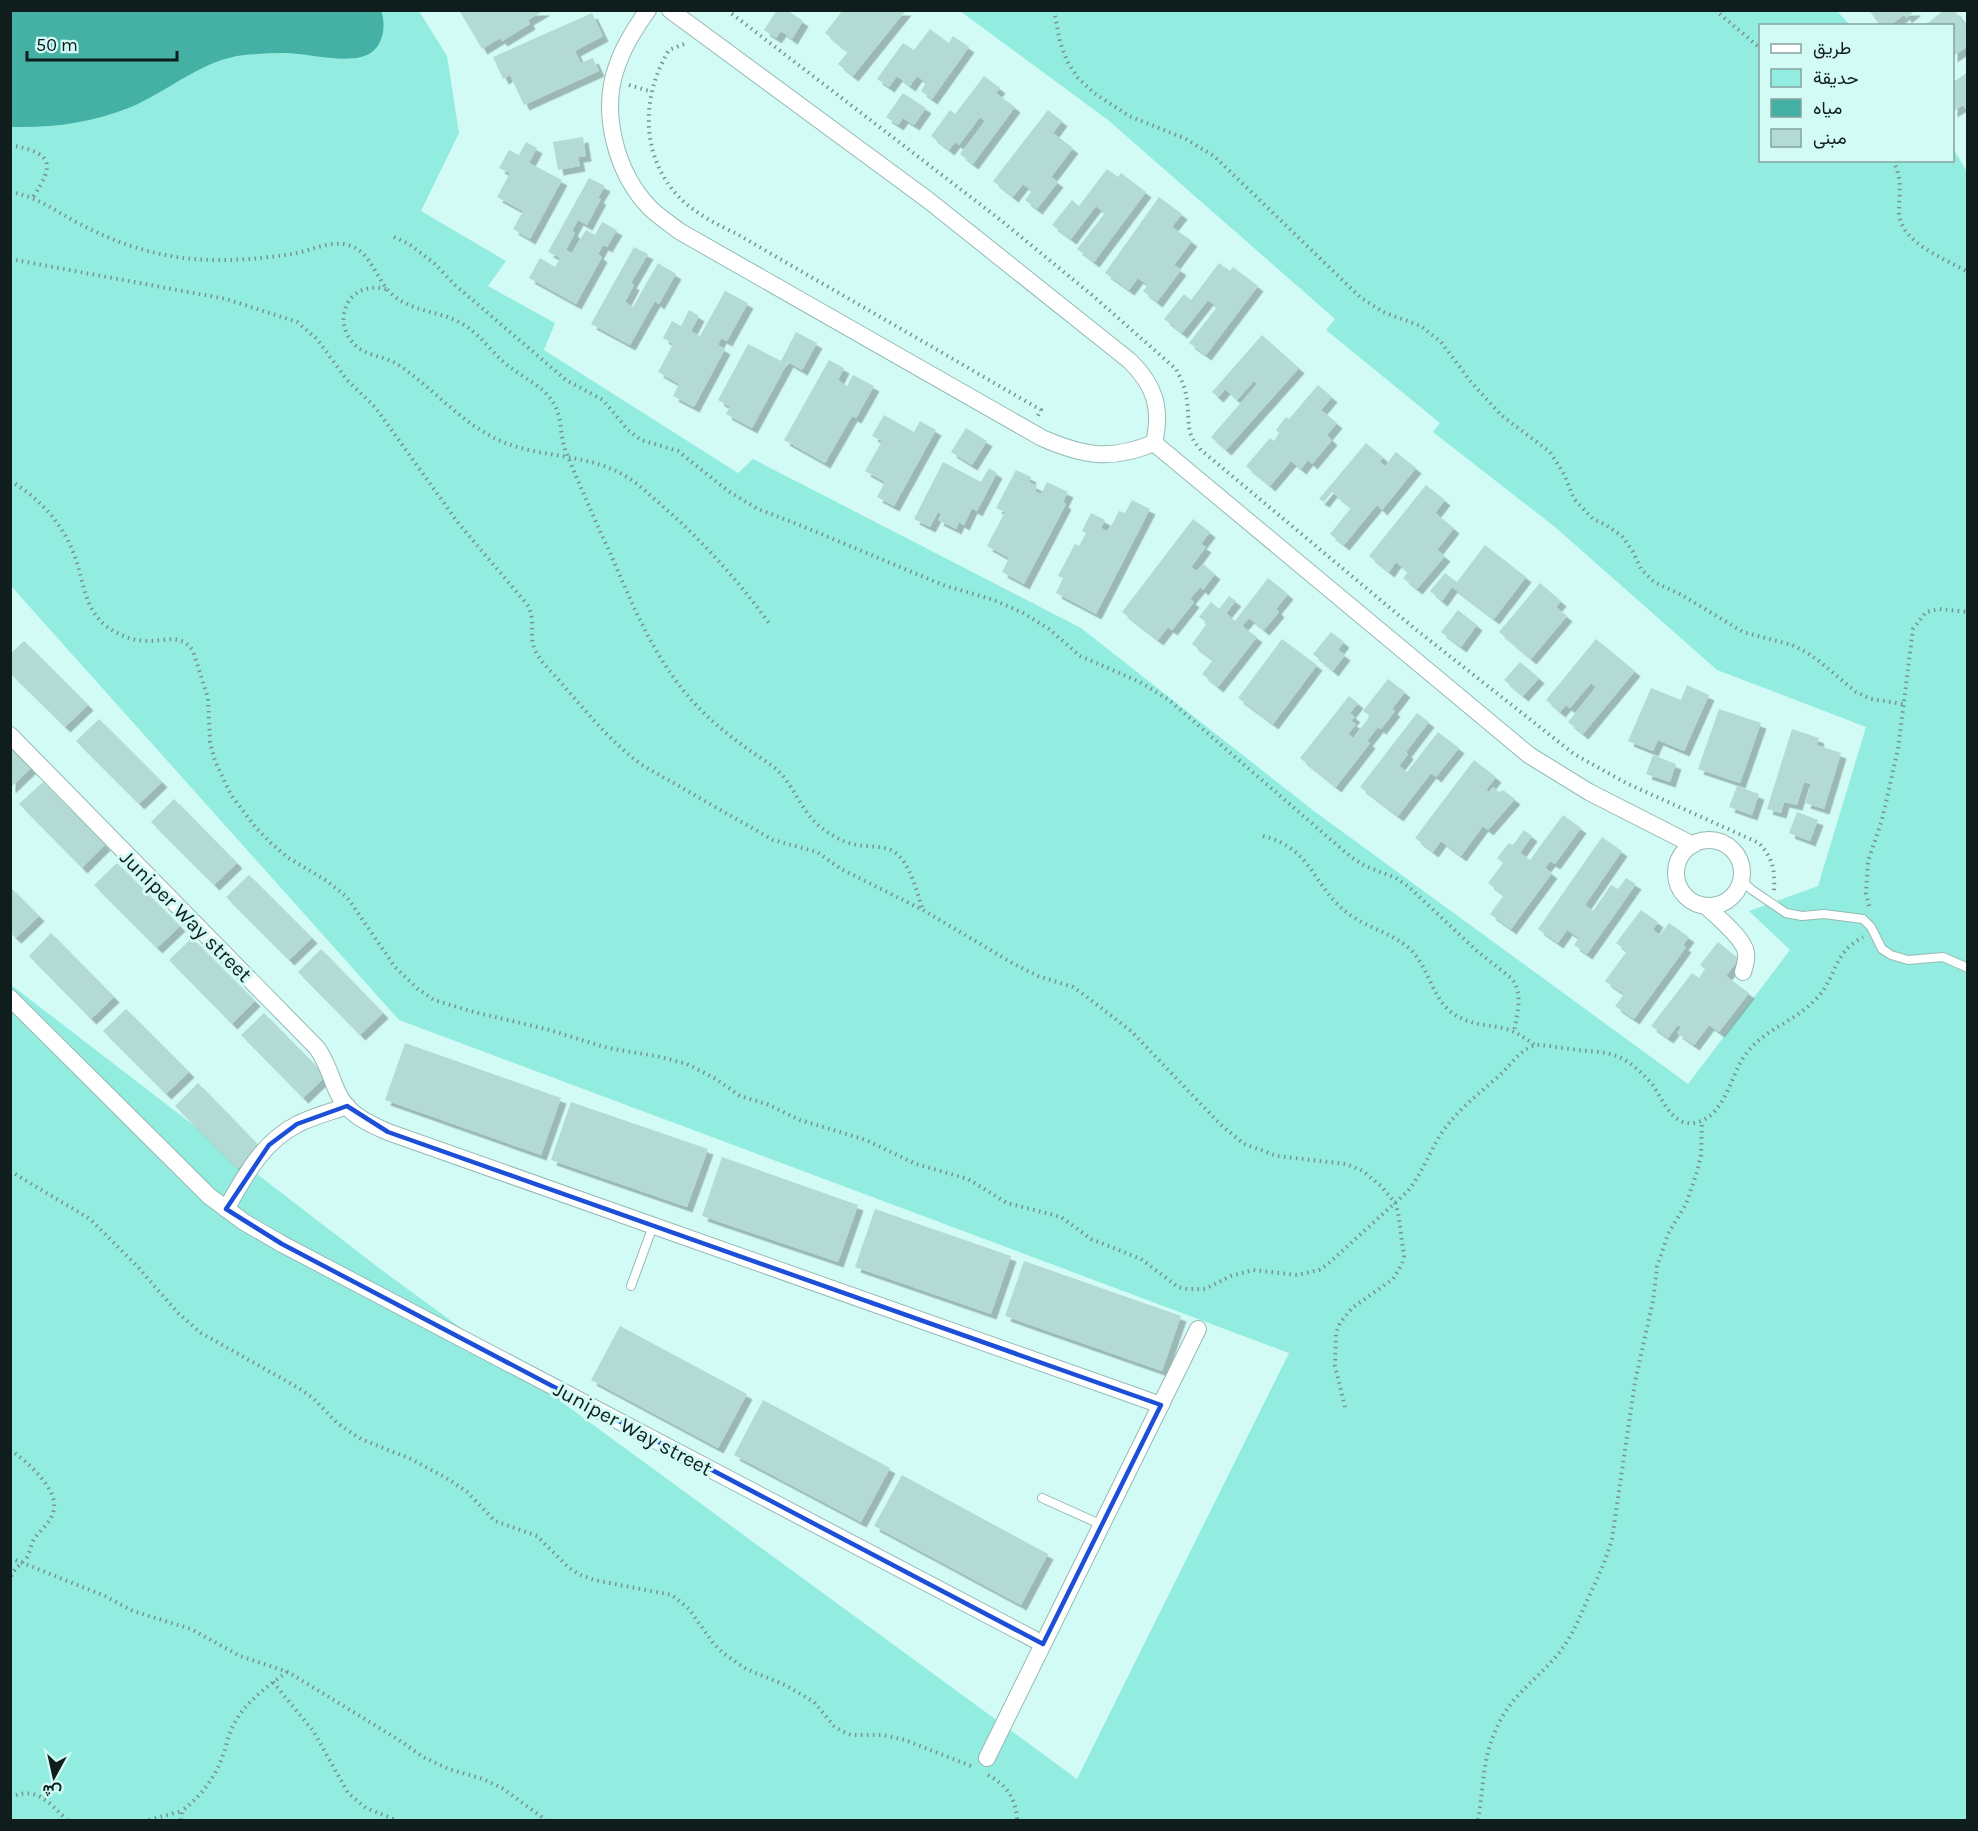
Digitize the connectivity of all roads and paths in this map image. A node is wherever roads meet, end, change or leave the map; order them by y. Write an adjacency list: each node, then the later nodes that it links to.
1 (648, 10): 8 (street)
2 (670, 10): 19 (street)
3 (727, 10): 29 (path)
4 (1054, 10): 24 (path)
5 (1714, 10): 7 (path)
6 (689, 45): 9 (path)
7 (1759, 46)
8 (614, 80): 9 (path); 18 (street)
9 (652, 92): 18 (path)
10 (10, 145): 13 (path)
11 (1894, 162): 16 (path)
12 (10, 192): 13 (path)
13 (33, 197): 17 (path)
14 (394, 237): 36 (path)
15 (10, 259): 31 (path)
16 (1968, 272)
17 (386, 289): 20 (path); 20 (path)
18 (1029, 431): 19 (street)
19 (1154, 443): 27 (street)
20 (568, 456): 23 (path); 31 (path)
21 (10, 481): 41 (path)
22 (1968, 612): 24 (path)
23 (771, 626)
24 (1903, 704): 32 (path)
25 (10, 735): 38 (street, Juniper Way street)
26 (1263, 836): 36 (path)
27 (1693, 844): 28 (street); 30 (street)
28 (1742, 880): 29 (lane); 30 (street)
29 (1768, 902): 32 (lane)
30 (1706, 906): 34 (street)
31 (923, 910): 41 (path)
32 (1871, 927): 33 (lane); 39 (path)
33 (1968, 968)
34 (1743, 972)
35 (10, 998): 42 (street, Juniper Way street)
36 (1515, 1032): 37 (path)
37 (1535, 1045): 39 (path); 41 (path)
38 (347, 1106): 42 (street); 43 (street, Juniper Way street)
39 (1702, 1121): 66 (path)
40 (10, 1171): 57 (path)
41 (1395, 1203): 47 (path)
42 (226, 1209): 54 (street, Juniper Way street)
43 (653, 1226): 44 (lane); 46 (street, Juniper Way street)
44 (631, 1287)
45 (1198, 1329): 46 (street)
46 (1161, 1405): 50 (street)
47 (1345, 1407)
48 (10, 1450): 52 (path)
49 (1042, 1498): 50 (lane)
50 (1102, 1525): 54 (street)
51 (10, 1558): 52 (path)
52 (22, 1563): 53 (path); 55 (path)
53 (10, 1579)
54 (1043, 1644): 57 (street)
55 (288, 1672): 56 (path); 64 (path)
56 (273, 1682): 59 (path); 63 (path)
57 (982, 1766): 65 (path)
58 (10, 1797): 60 (path)
59 (182, 1811): 61 (path); 62 (path)
60 (67, 1821)
61 (149, 1821)
62 (181, 1821)
63 (396, 1821)
64 (546, 1821)
65 (1017, 1821)
66 (1478, 1821)

